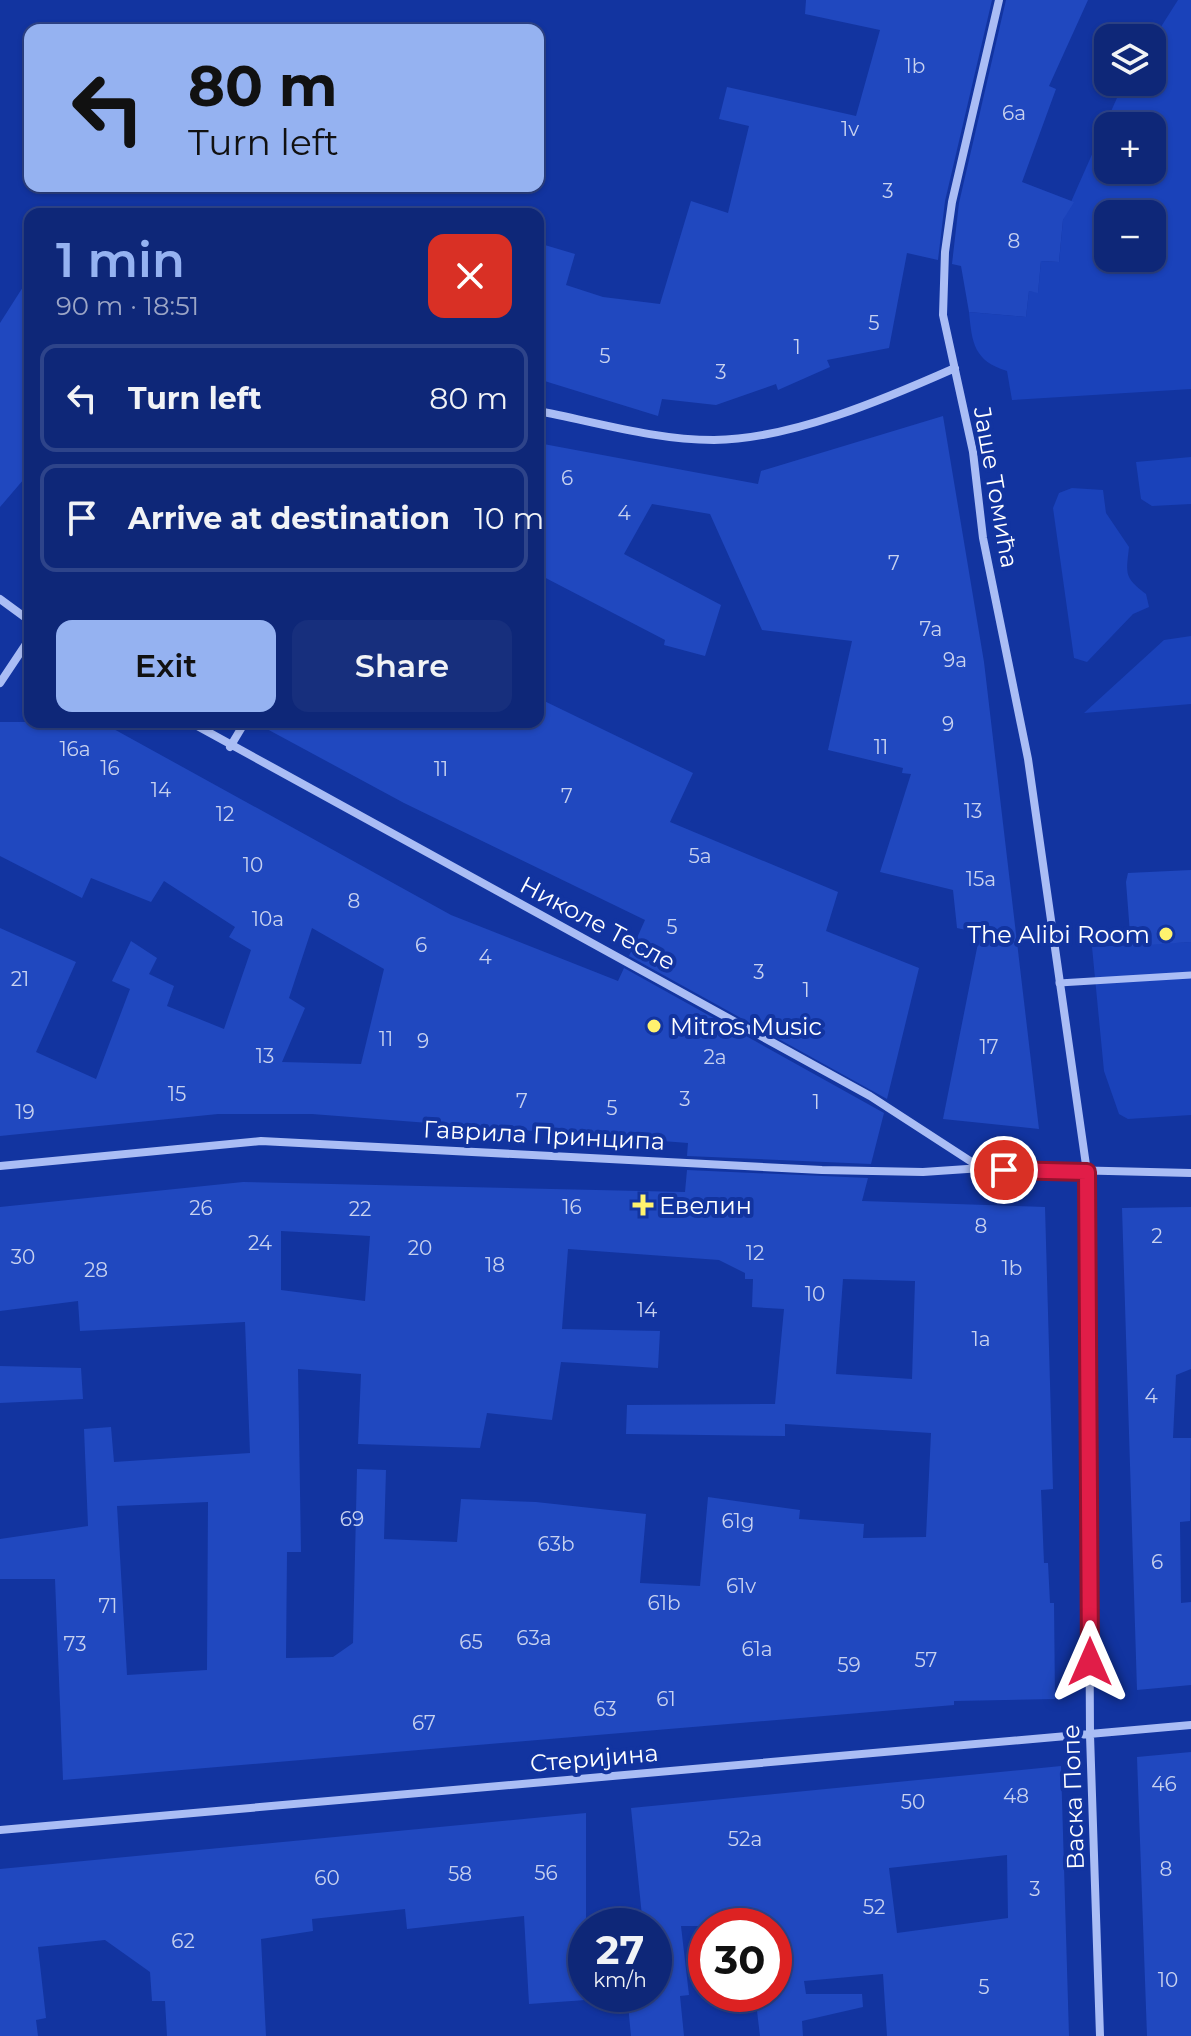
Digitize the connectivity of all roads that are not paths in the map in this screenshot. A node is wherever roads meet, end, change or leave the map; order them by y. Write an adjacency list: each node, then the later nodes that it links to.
1 (999, 0): 2 (street, Јаше Томића)
2 (955, 368): 3 (street); 12 (street, Јаше Томића)
3 (544, 412)
4 (0, 599): 5 (street)
5 (24, 617)
6 (24, 647): 7 (street)
7 (0, 683)
8 (200, 728): 10 (street, Николе Тесле)
9 (241, 728): 10 (street)
10 (230, 747): 14 (street, Николе Тесле)
11 (1191, 975): 12 (street)
12 (1059, 983): 15 (street, Јаше Томића)
13 (0, 1166): 14 (street, Гаврила Принципа)
14 (982, 1168): 15 (street, Гаврила Принципа)
15 (1087, 1172): 16 (street, Гаврила Принципа); 18 (street, Васка Попе)
16 (1191, 1173)
17 (1191, 1725): 18 (street, Стеријина)
18 (1090, 1735): 19 (street, Стеријина); 20 (street, Васка Попе)
19 (0, 1830)
20 (1100, 2036)

